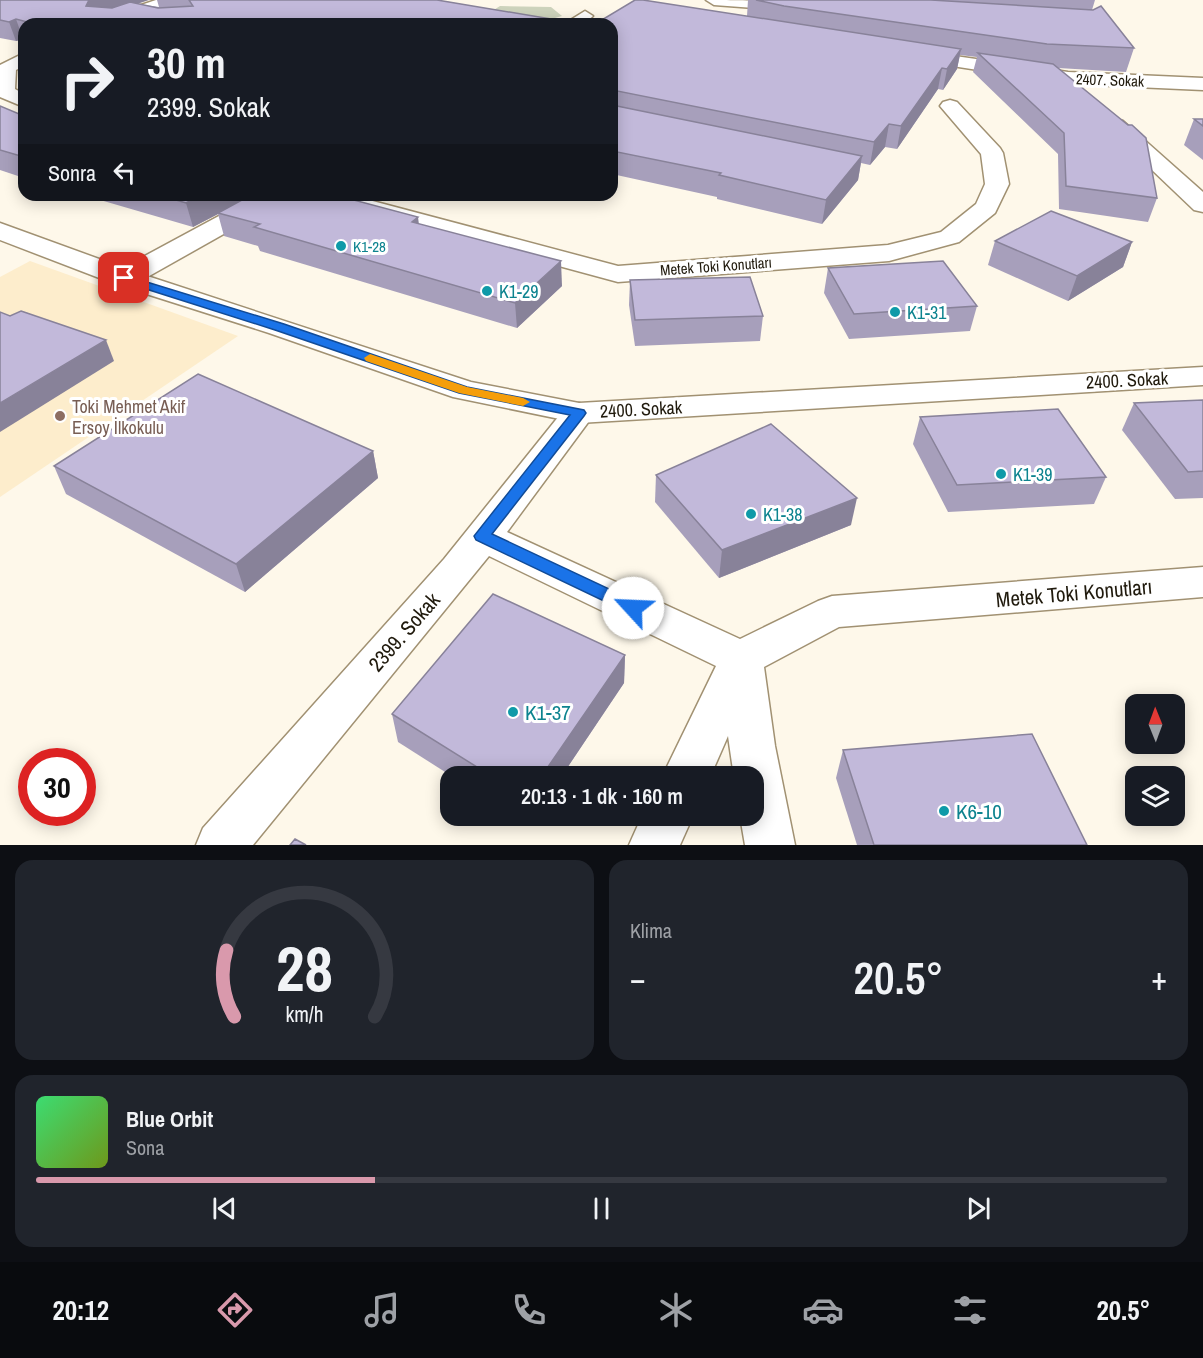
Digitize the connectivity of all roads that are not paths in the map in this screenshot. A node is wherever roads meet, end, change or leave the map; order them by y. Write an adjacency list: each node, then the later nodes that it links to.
1 (171, 0): 4 (street)
2 (714, 0): 3 (street)
3 (809, 7)
4 (134, 12): 5 (street); 6 (street)
5 (118, 18)
6 (161, 18)
7 (899, 53): 9 (street, 2407. Sokak)
8 (18, 62): 11 (street)
9 (1068, 78): 10 (street, 2407. Sokak); 15 (street)
10 (1203, 84)
11 (18, 98)
12 (950, 106): 14 (street, Metek Toki Konutları)
13 (265, 201): 17 (street)
14 (345, 201)
15 (1203, 205)
16 (0, 231): 17 (street, 2400. Sokak)
17 (124, 278): 19 (street, 2400. Sokak)
18 (1203, 376): 19 (street, 2400. Sokak)
19 (579, 413): 20 (street, 2399. Sokak)
20 (482, 536): 22 (street); 25 (street, 2399. Sokak)
21 (1203, 582): 22 (street, Metek Toki Konutları)
22 (741, 659): 23 (street); 27 (street)
23 (691, 766)
24 (663, 826): 26 (street)
25 (221, 845)
26 (654, 845)
27 (770, 845)

